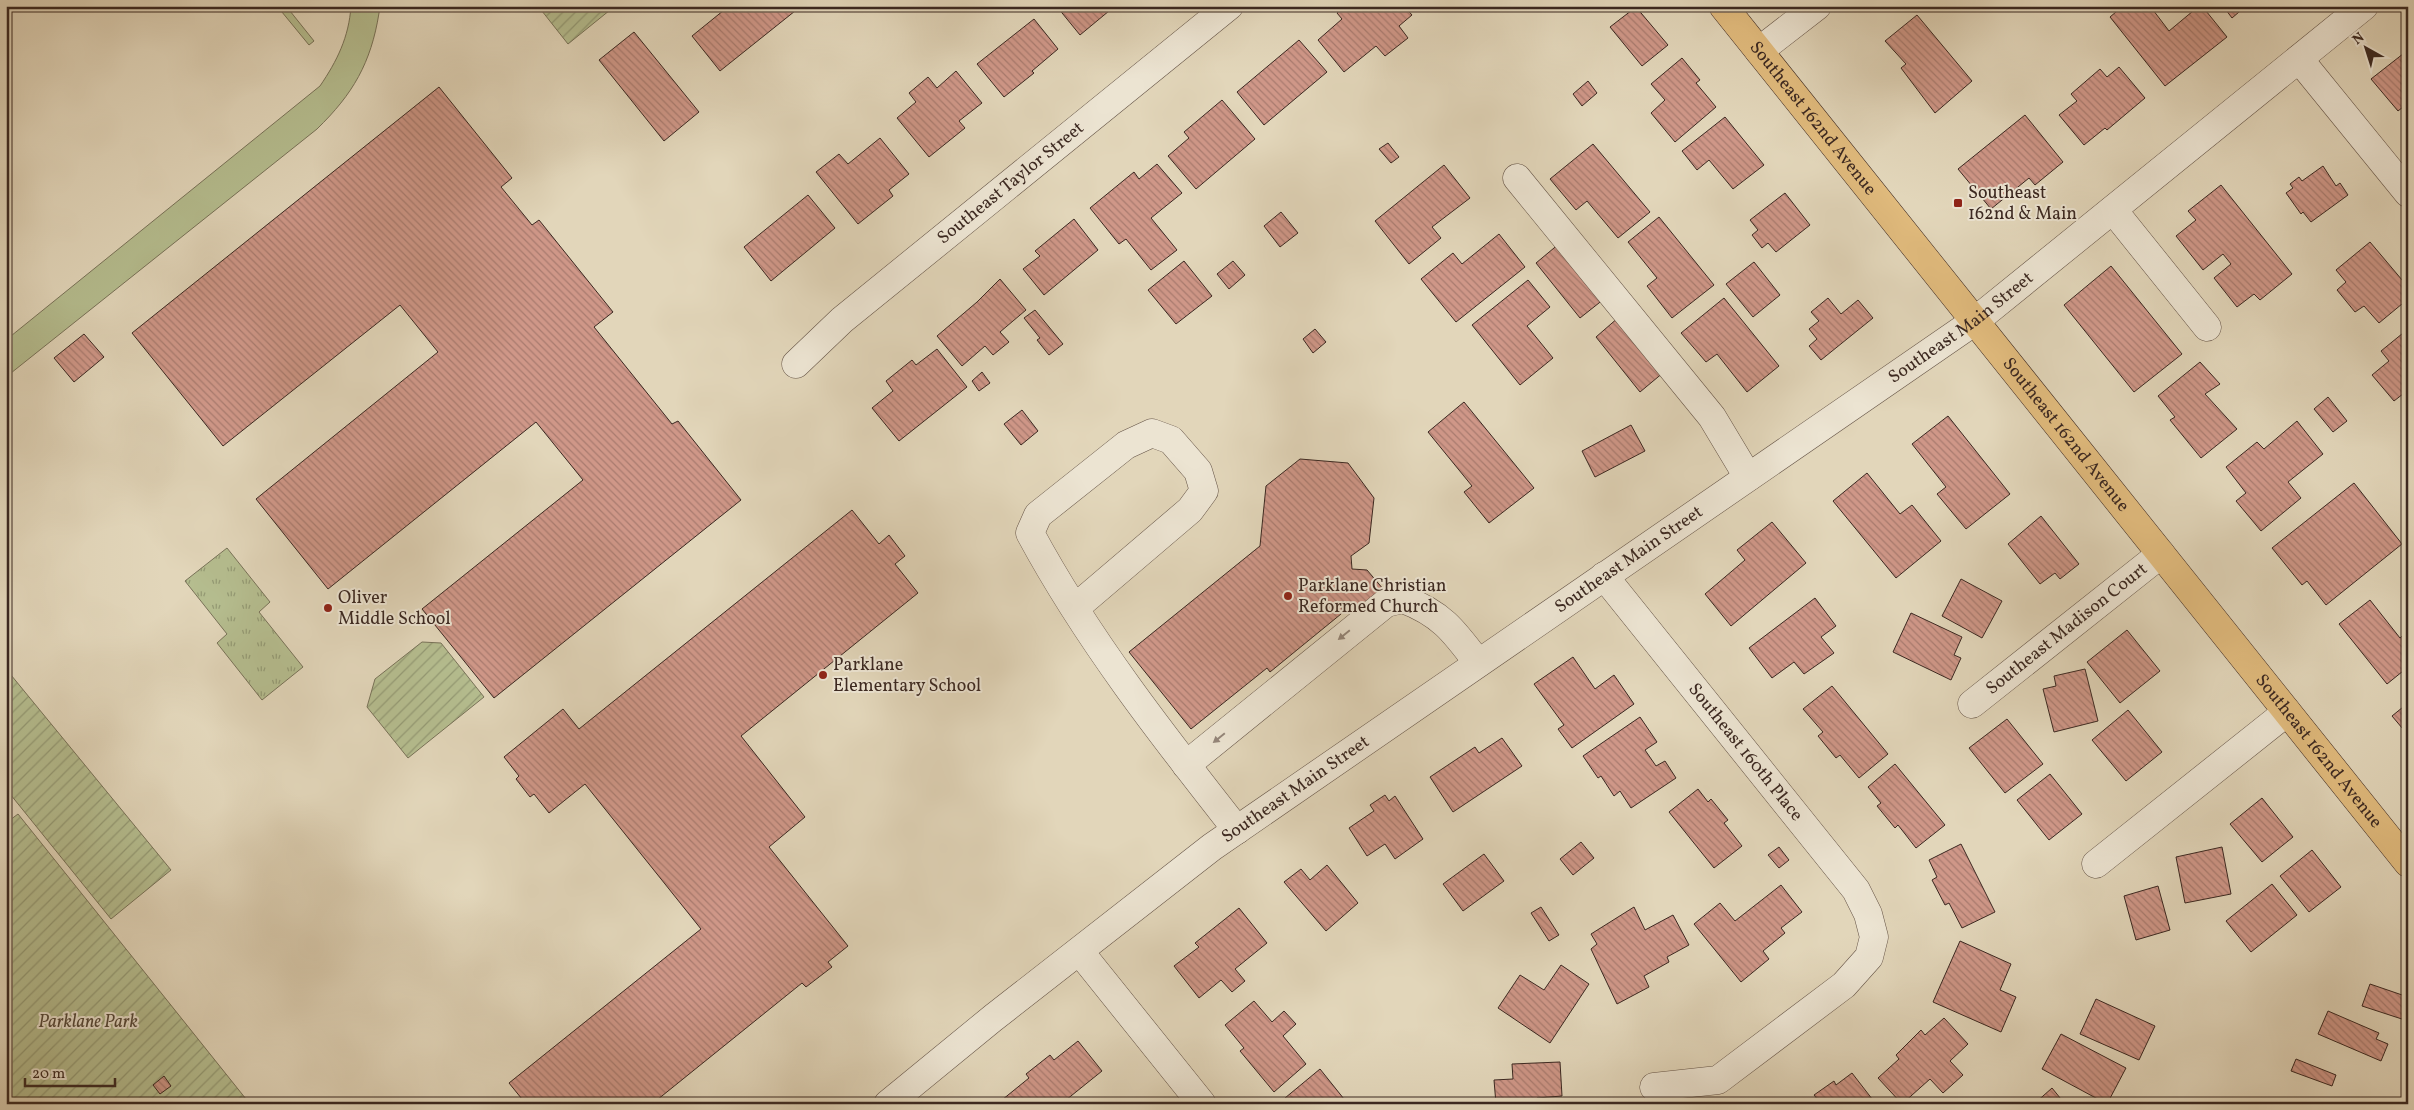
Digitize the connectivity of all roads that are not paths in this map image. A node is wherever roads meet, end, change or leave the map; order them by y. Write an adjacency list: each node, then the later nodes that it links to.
1 (1229, 6): 12 (street, Southeast Taylor Street)
2 (1723, 6): 5 (main road, Southeast 162nd Avenue)
3 (1817, 6): 5 (street)
4 (2364, 6): 6 (street, Southeast Main Street)
5 (1759, 51): 10 (main road, Southeast 162nd Avenue)
6 (2299, 59): 8 (street); 9 (street, Southeast Main Street)
7 (1517, 178): 13 (street)
8 (2408, 193)
9 (2113, 210): 10 (street, Southeast Main Street); 11 (street)
10 (1975, 321): 13 (street, Southeast Main Street); 14 (main road, Southeast 162nd Avenue)
11 (2207, 328)
12 (796, 364)
13 (1748, 477): 15 (street, Southeast Main Street)
14 (2161, 554): 18 (street, Southeast Madison Court); 19 (main road, Southeast 162nd Avenue)
15 (1604, 576): 17 (street, Southeast Main Street); 25 (street, Southeast 160th Place)
16 (1075, 608): 16 (street); 20 (street)
17 (1478, 663): 20 (street, one-way to 20); 21 (street, Southeast Main Street)
18 (1972, 704)
19 (2287, 712): 22 (main road, Southeast 162nd Avenue); 23 (street)
20 (1186, 765): 21 (street)
21 (1237, 830): 24 (street, Southeast Main Street)
22 (2406, 856)
23 (2096, 864)
24 (1080, 952): 26 (street, Southeast Main Street); 27 (street)
25 (1654, 1087)
26 (888, 1104)
27 (1202, 1104)

